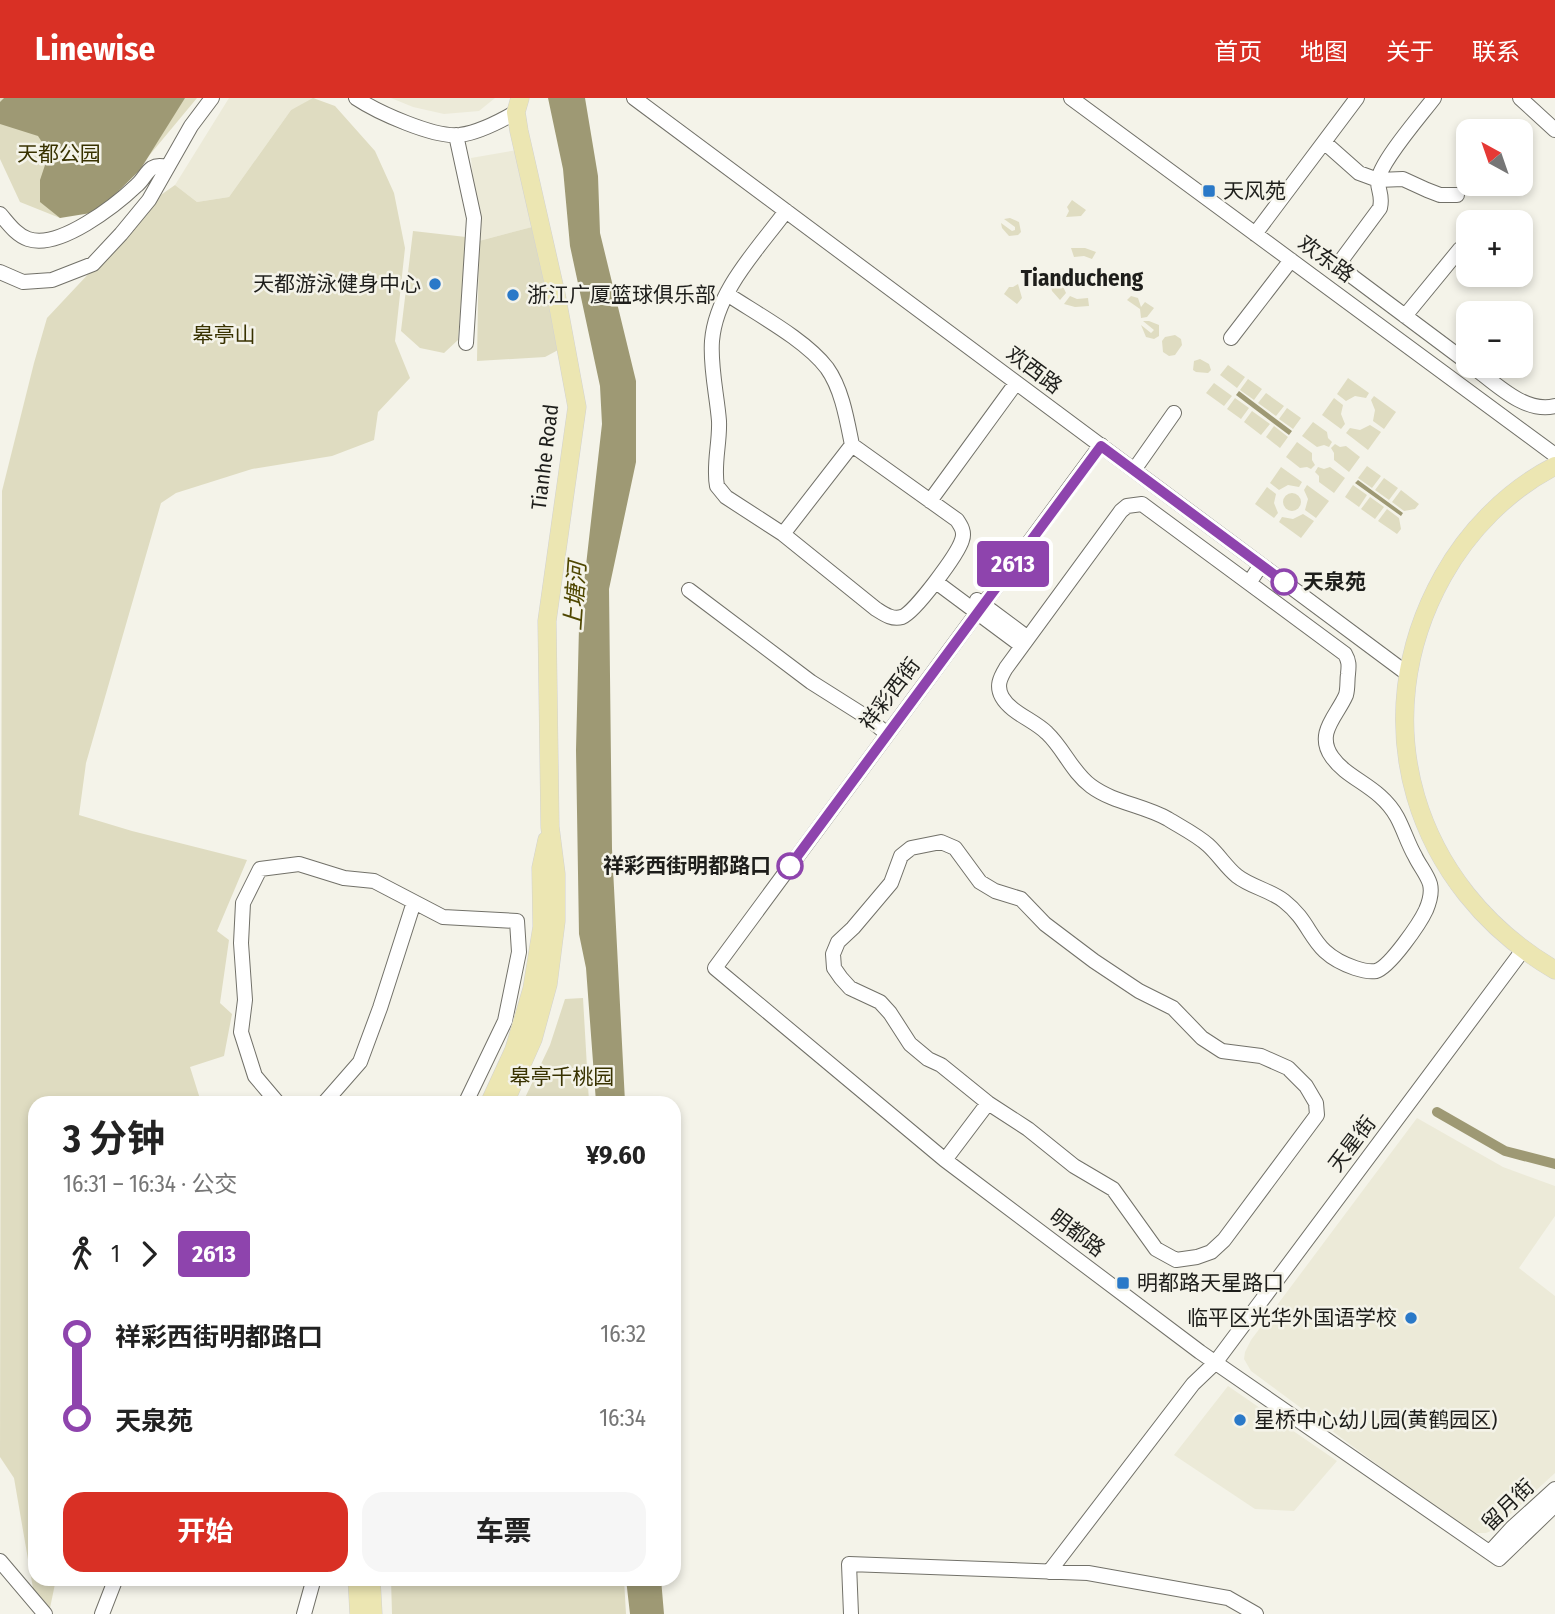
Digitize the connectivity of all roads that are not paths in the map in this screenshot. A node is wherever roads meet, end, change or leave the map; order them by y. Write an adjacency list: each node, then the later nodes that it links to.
1 (212, 98): 12 (street)
2 (356, 98): 10 (street)
3 (634, 98): 15 (street, 欢西路)
4 (1071, 98): 17 (street, 欢东路)
5 (1357, 98): 11 (street)
6 (1434, 98): 13 (street)
7 (1520, 98): 9 (street)
8 (518, 105): 10 (street); 49 (main road, Tianhe Road)
9 (1555, 130)
10 (456, 135): 26 (street)
11 (1324, 142): 13 (street); 17 (street)
12 (167, 167): 16 (street); 22 (street)
13 (1378, 180): 14 (street); 24 (street)
14 (1456, 195)
15 (786, 211): 23 (street); 29 (street, 欢西路)
16 (0, 214)
17 (1255, 234): 19 (street, 欢东路)
18 (1456, 254): 24 (street)
19 (1291, 260): 25 (street); 31 (street, 欢东路)
20 (0, 266): 22 (street)
21 (0, 272): 22 (street)
22 (23, 282)
23 (727, 294): 34 (street); 40 (street)
24 (1405, 316): 27 (street)
25 (1231, 338)
26 (466, 343)
27 (1456, 354)
28 (1488, 378): 30 (street)
29 (1016, 383): 35 (street, 欢西路); 39 (street)
30 (1495, 383): 31 (street); 32 (street)
31 (1482, 401): 36 (street, 欢东路)
32 (1555, 406)
33 (1174, 413): 38 (street)
34 (852, 445): 39 (street); 40 (street)
35 (1101, 446): 38 (street, 欢西路); 45 (street, 祥彩西街)
36 (1555, 455)
37 (1555, 466): 47 (main road)
38 (1134, 470): 41 (street, 欢西路)
39 (930, 501): 42 (street)
40 (783, 534): 42 (street)
41 (1261, 565): 43 (street); 47 (street, 欢西路)
42 (939, 578): 45 (street)
43 (1249, 583): 46 (street); 46 (street)
44 (689, 590): 48 (street)
45 (980, 609): 46 (street); 48 (street, 祥彩西街)
46 (1025, 642)
47 (1409, 675): 51 (main road)
48 (887, 734): 52 (street, 祥彩西街)
49 (550, 827): 57 (main road, Tianhe Road); 58 (main road, Tianhe Road)
50 (414, 902): 54 (street); 55 (street); 56 (street)
51 (1523, 950): 53 (main road); 61 (street, 天星街)
52 (715, 968): 60 (street, 明都路)
53 (1555, 970)
54 (272, 1096)
55 (330, 1096)
56 (469, 1096)
57 (493, 1096)
58 (508, 1096)
59 (988, 1103): 59 (street); 60 (street)
60 (945, 1160): 61 (street, 明都路)
61 (1215, 1363): 64 (street, 明都路); 66 (street, 天星街)
62 (1555, 1489): 64 (street, 留月街)
63 (1555, 1505): 64 (street, 留月街)
64 (1495, 1555)
65 (0, 1561): 71 (street)
66 (1049, 1572): 76 (street); 77 (street)
67 (113, 1586): 72 (street)
68 (312, 1586): 73 (street)
69 (357, 1586): 74 (main road)
70 (371, 1586): 75 (main road)
71 (45, 1614)
72 (102, 1614)
73 (304, 1614)
74 (359, 1614)
75 (373, 1614)
76 (851, 1614)
77 (1256, 1614)

